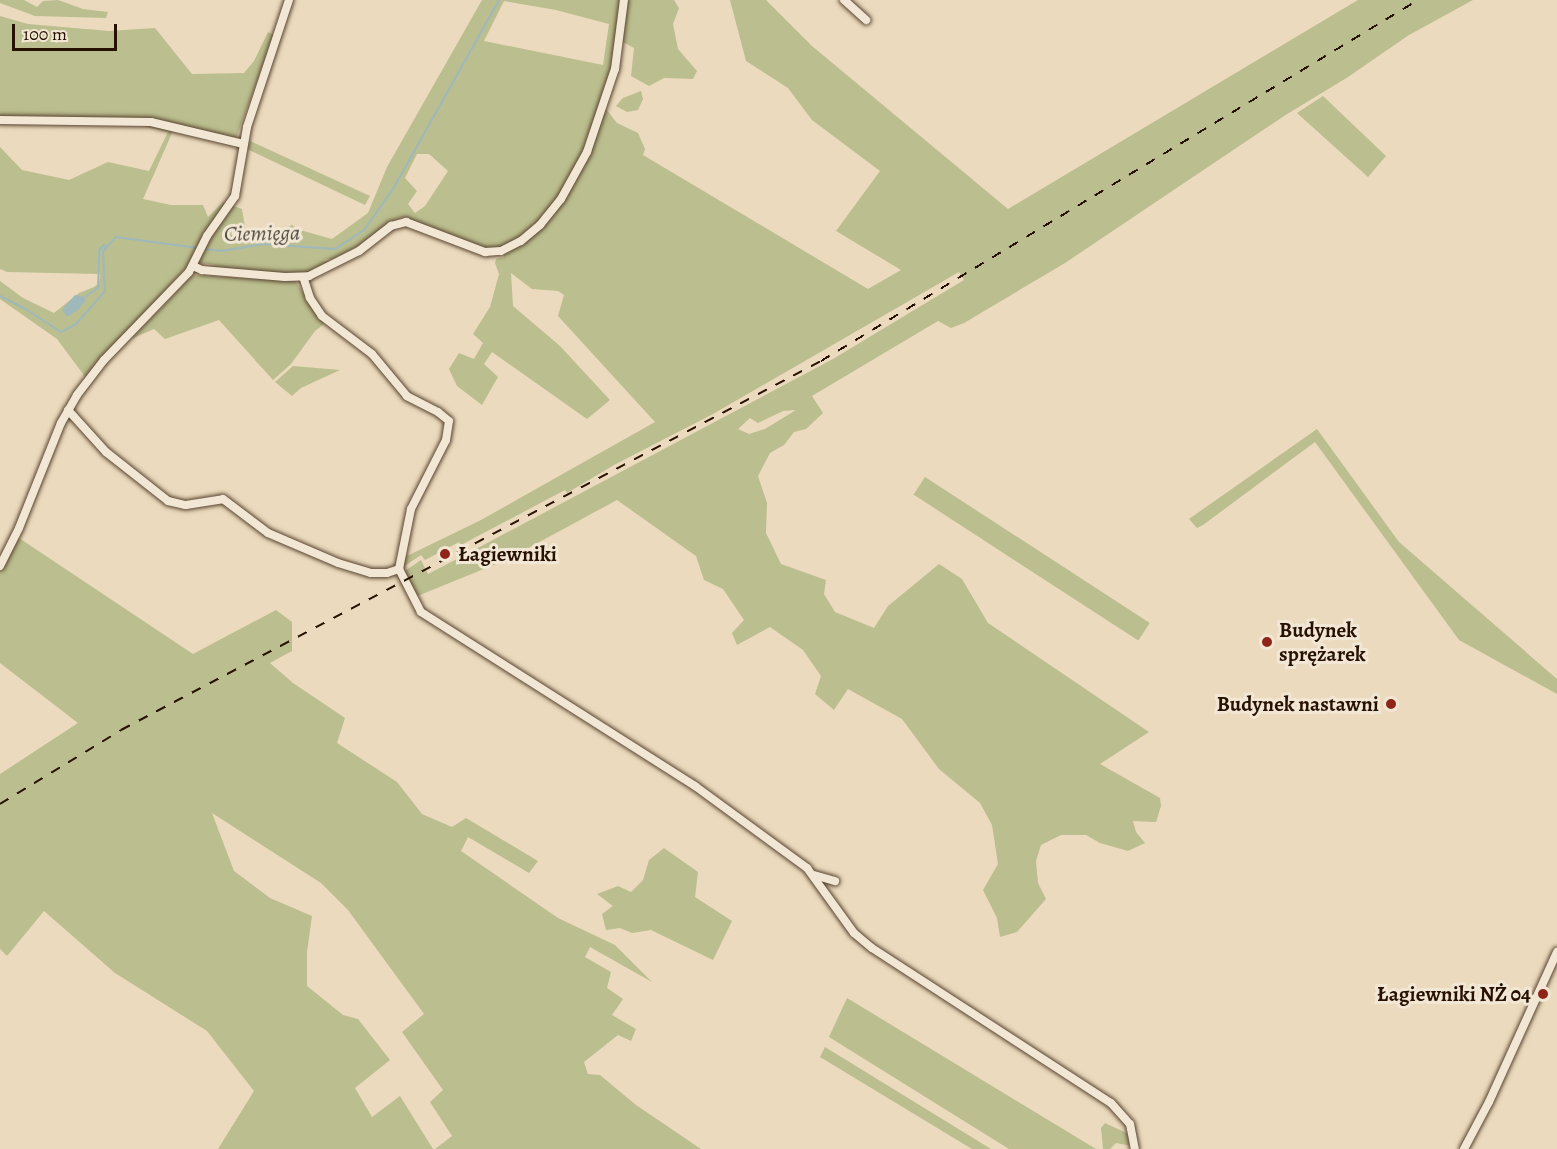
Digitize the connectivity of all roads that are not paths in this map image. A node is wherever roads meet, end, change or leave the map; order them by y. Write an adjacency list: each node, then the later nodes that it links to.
1 (289, 0): 6 (street)
2 (624, 0): 8 (street)
3 (844, 0): 4 (street)
4 (867, 20)
5 (0, 120): 6 (street)
6 (243, 144): 7 (street)
7 (193, 266): 8 (street); 9 (street)
8 (303, 277): 11 (street)
9 (68, 410): 10 (street); 11 (street)
10 (0, 566)
11 (399, 569): 12 (street)
12 (814, 875): 13 (street); 15 (street)
13 (835, 881)
14 (1557, 952): 16 (street)
15 (1135, 1149)
16 (1464, 1149)

